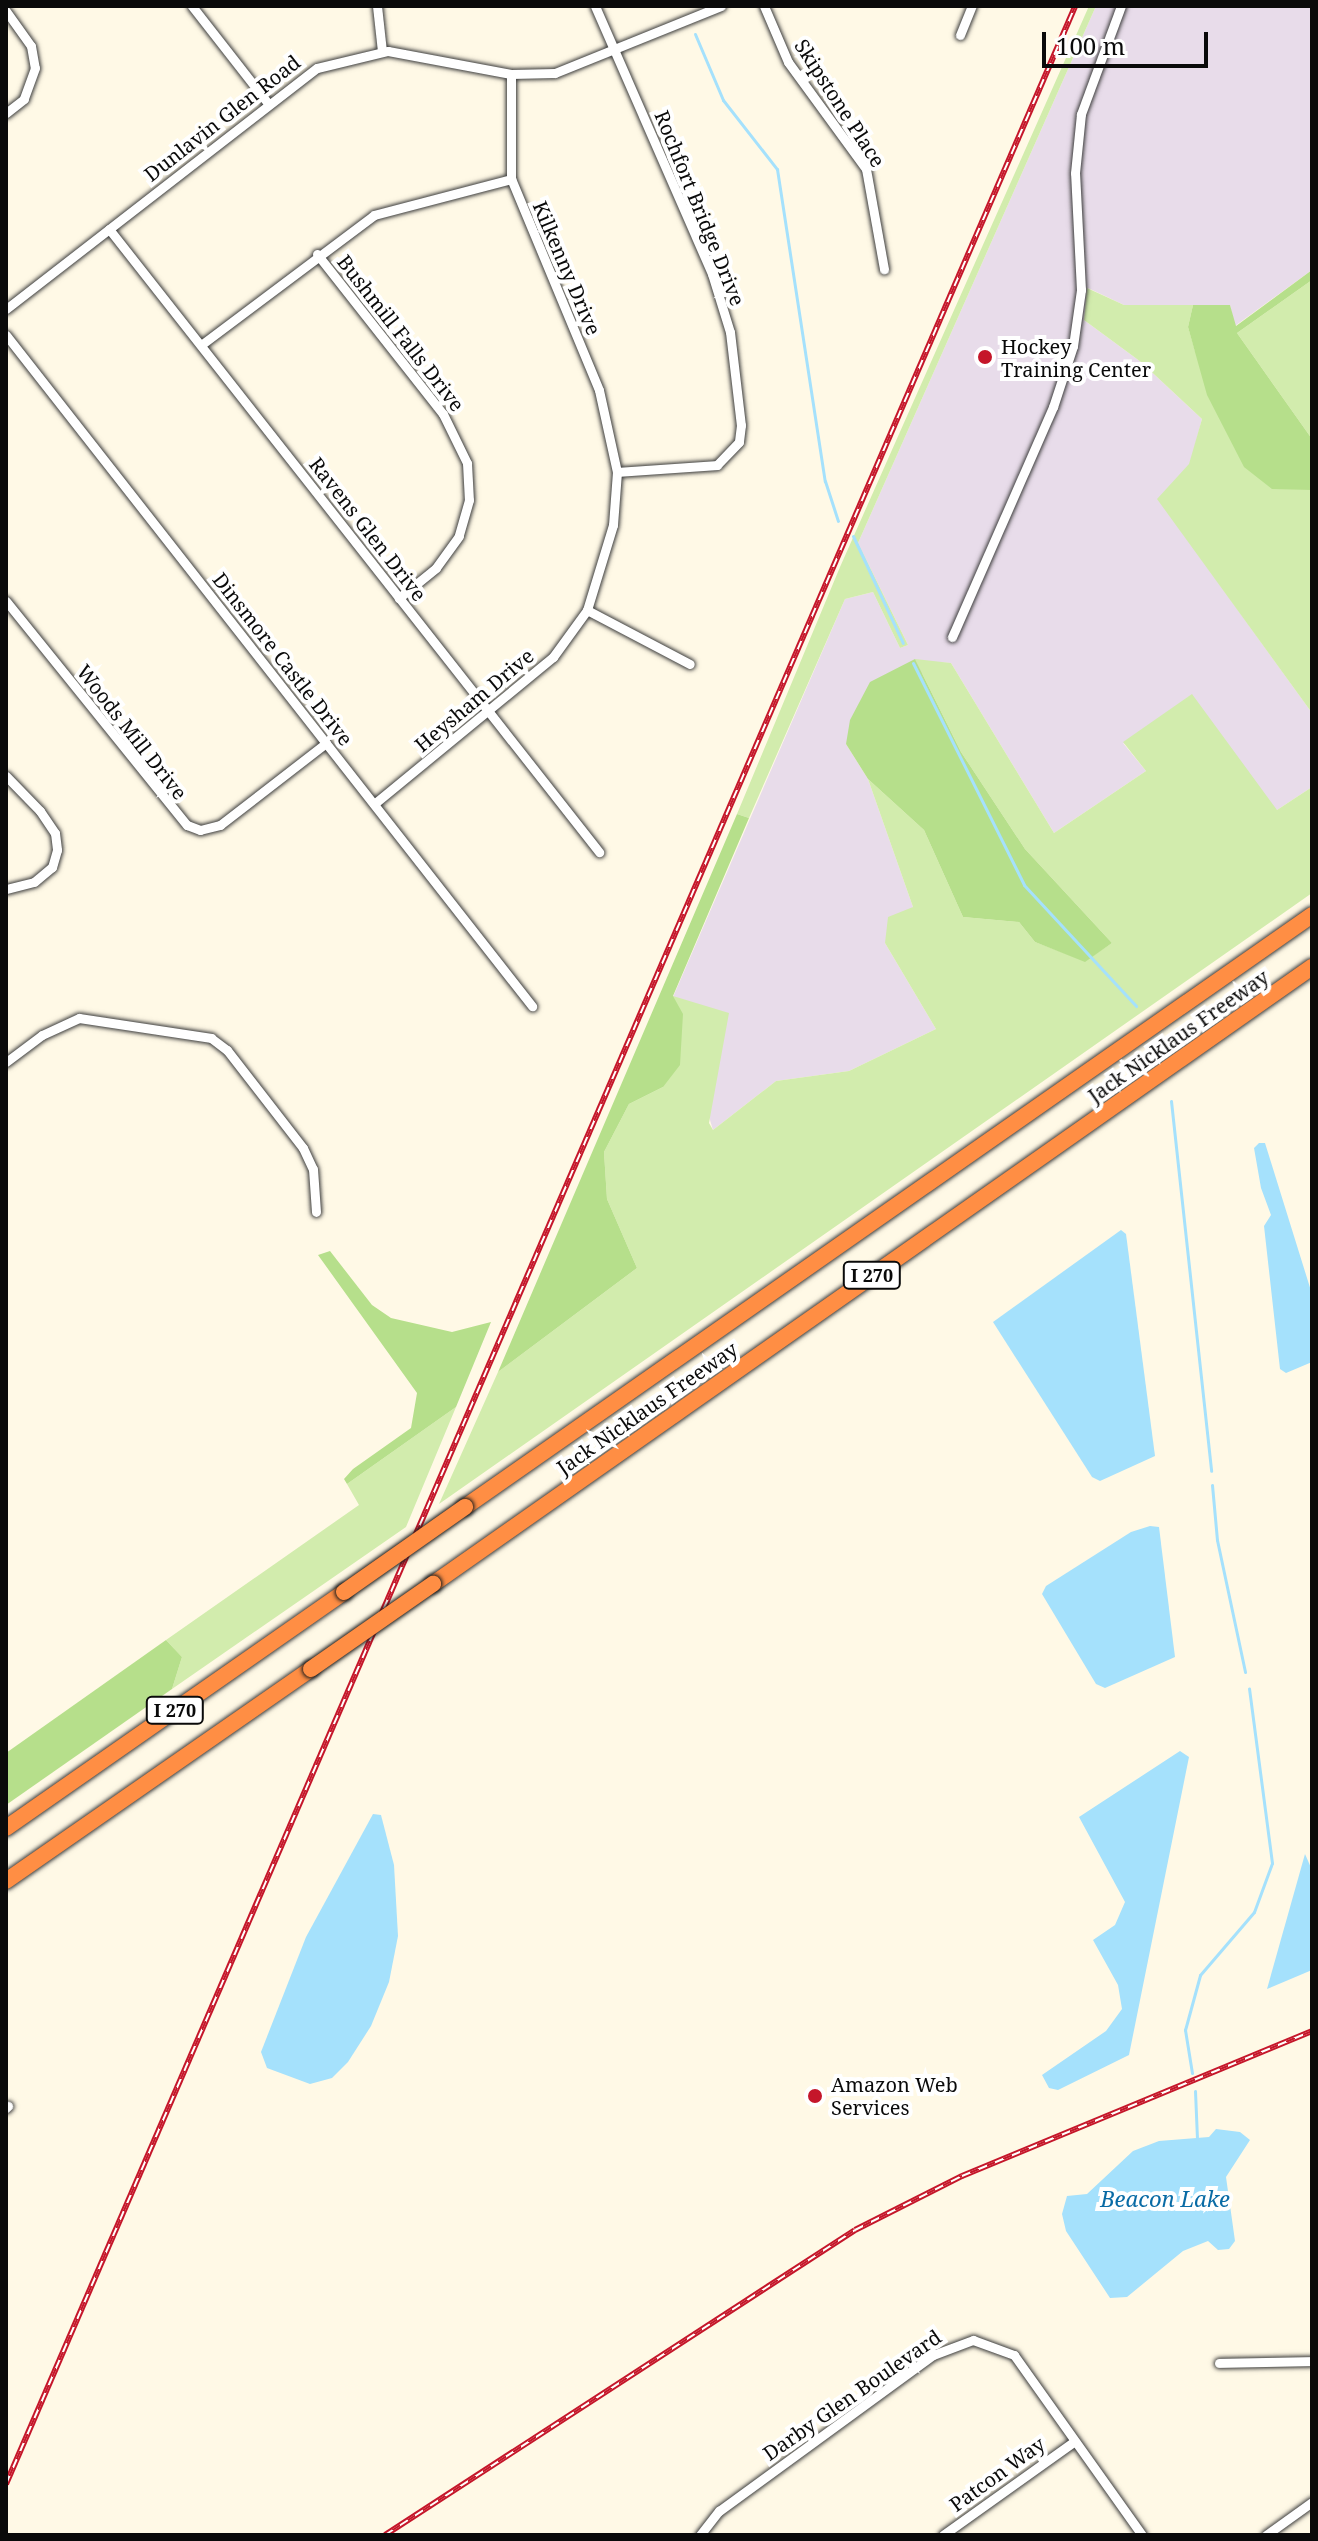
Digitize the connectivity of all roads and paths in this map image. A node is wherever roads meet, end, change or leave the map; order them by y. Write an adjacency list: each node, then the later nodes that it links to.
1 (192, 6): 13 (street)
2 (377, 6): 10 (street)
3 (595, 6): 11 (street, Rochfort Bridge Drive)
4 (721, 6): 11 (street, Dunlavin Glen Road)
5 (764, 6): 18 (street, Skipstone Place)
6 (972, 6): 9 (street)
7 (1121, 6): 26 (street)
8 (6, 11): 14 (street)
9 (960, 35)
10 (382, 51): 12 (street, Dunlavin Glen Road); 13 (street, Dunlavin Glen Road)
11 (615, 52): 12 (street, Dunlavin Glen Road); 22 (street, Rochfort Bridge Drive)
12 (511, 74): 15 (street, Kilkenny Drive)
13 (267, 102): 16 (street, Dunlavin Glen Road)
14 (6, 113)
15 (511, 179): 17 (street); 22 (street, Kilkenny Drive)
16 (109, 229): 19 (street, Dunlavin Glen Road); 21 (street, Ravens Glen Drive)
17 (317, 254): 21 (street); 23 (street, Bushmill Falls Drive)
18 (884, 269)
19 (6, 309)
20 (6, 335): 29 (street, Dinsmore Castle Drive)
21 (201, 345): 23 (street, Ravens Glen Drive)
22 (617, 472): 25 (street, Heysham Drive)
23 (399, 598): 28 (street, Ravens Glen Drive)
24 (6, 601): 29 (street, Woods Mill Drive)
25 (587, 610): 27 (street); 28 (street, Heysham Drive)
26 (952, 637)
27 (690, 664)
28 (490, 713): 31 (street, Heysham Drive); 32 (street, Ravens Glen Drive)
29 (326, 743): 31 (street, Dinsmore Castle Drive)
30 (6, 776): 33 (street)
31 (374, 804): 36 (street, Dinsmore Castle Drive)
32 (599, 852)
33 (6, 889)
34 (1312, 915): 39 (highway, Jack Nicklaus Freeway / I 270, bridge)
35 (1312, 967): 40 (highway, Jack Nicklaus Freeway / I 270, bridge)
36 (532, 1006)
37 (6, 1062): 38 (street)
38 (316, 1212)
39 (6, 1828)
40 (6, 1881)
41 (1312, 2361): 42 (street)
42 (1219, 2363)
43 (1072, 2443): 45 (street, Patcon Way); 46 (street, Darby Glen Boulevard); 47 (street, Darby Glen Boulevard)
44 (1312, 2502): 48 (street)
45 (948, 2534)
46 (700, 2535)
47 (1142, 2535)
48 (1266, 2535)

